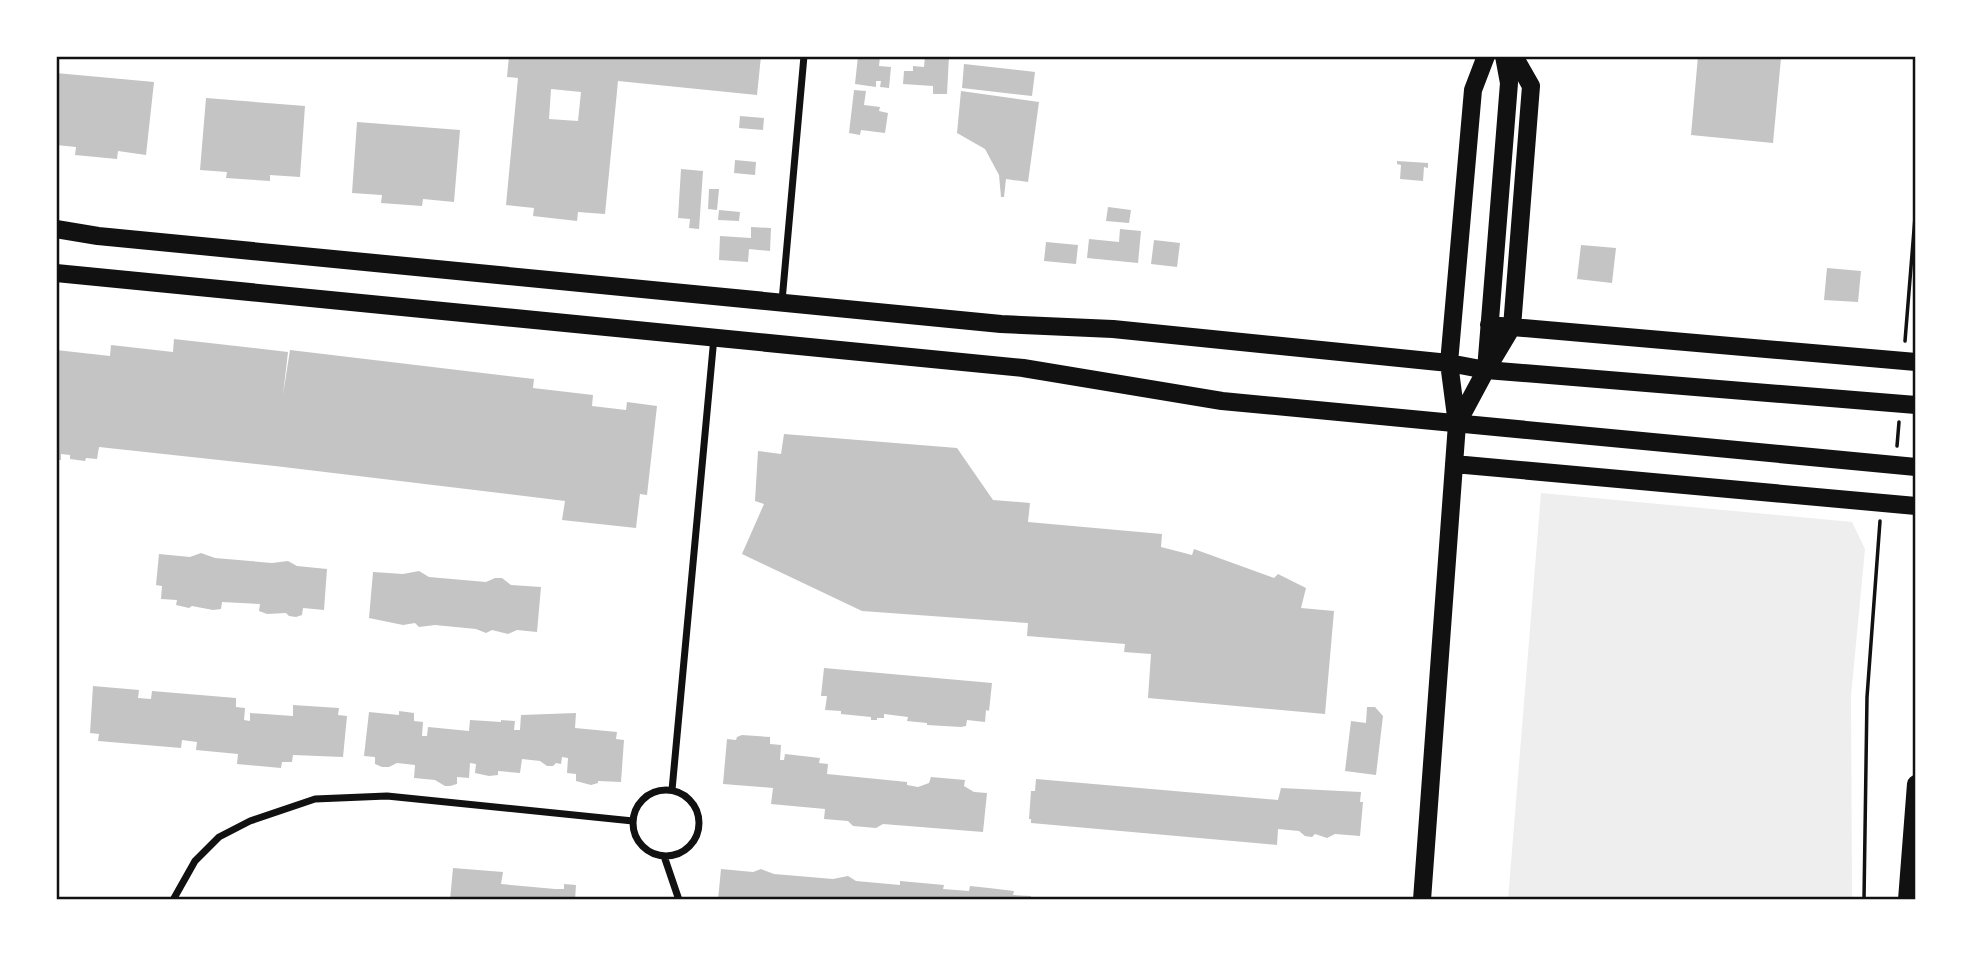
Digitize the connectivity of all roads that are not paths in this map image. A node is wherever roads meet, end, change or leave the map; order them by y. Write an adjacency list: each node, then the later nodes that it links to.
1 (804, 56): 7 (street)
2 (1486, 56): 12 (main road)
3 (1504, 56): 8 (main road)
4 (1514, 56): 9 (main road)
5 (56, 229): 7 (main road)
6 (56, 273): 10 (main road)
7 (782, 301): 12 (main road)
8 (1489, 325): 9 (main road); 13 (main road)
9 (1513, 327): 11 (main road); 13 (main road)
10 (714, 337): 15 (main road); 20 (street)
11 (1910, 361)
12 (1449, 363): 13 (main road); 15 (main road)
13 (1486, 370): 14 (main road); 15 (main road)
14 (1916, 405)
15 (1457, 424): 16 (main road); 17 (main road)
16 (1454, 464): 18 (main road); 25 (main road)
17 (1916, 467)
18 (1916, 506)
19 (1916, 784): 26 (main road)
20 (672, 790): 21 (street); 22 (street)
21 (633, 821): 22 (street); 23 (street)
22 (664, 856): 24 (street)
23 (173, 900)
24 (679, 900)
25 (1422, 900)
26 (1907, 900)

